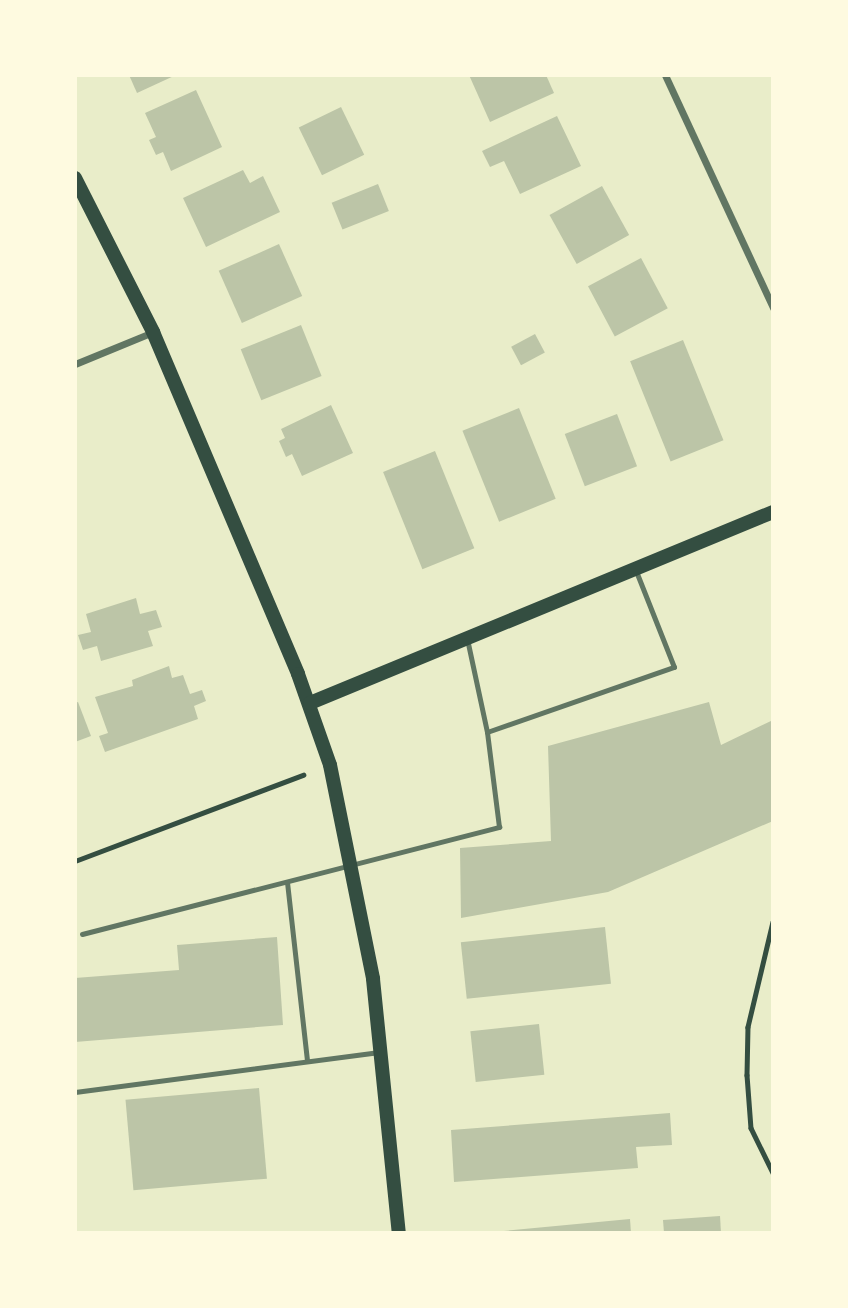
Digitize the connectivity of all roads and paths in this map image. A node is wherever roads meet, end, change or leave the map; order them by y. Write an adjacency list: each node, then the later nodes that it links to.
1 (665, 75): 3 (street)
2 (75, 178): 4 (main road)
3 (773, 308)
4 (153, 332): 5 (street); 9 (main road)
5 (75, 364)
6 (773, 512): 7 (main road)
7 (634, 567): 8 (main road); 10 (lane)
8 (467, 639): 9 (main road); 10 (lane)
9 (310, 703): 11 (main road)
10 (488, 732): 13 (lane)
11 (330, 765): 12 (path); 13 (main road)
12 (75, 861)
13 (353, 865): 14 (lane); 17 (main road)
14 (287, 882): 16 (lane); 18 (lane)
15 (773, 922): 20 (path)
16 (82, 934)
17 (380, 1052): 18 (lane); 21 (main road)
18 (307, 1060): 19 (lane)
19 (75, 1092)
20 (773, 1173)
21 (399, 1233)

